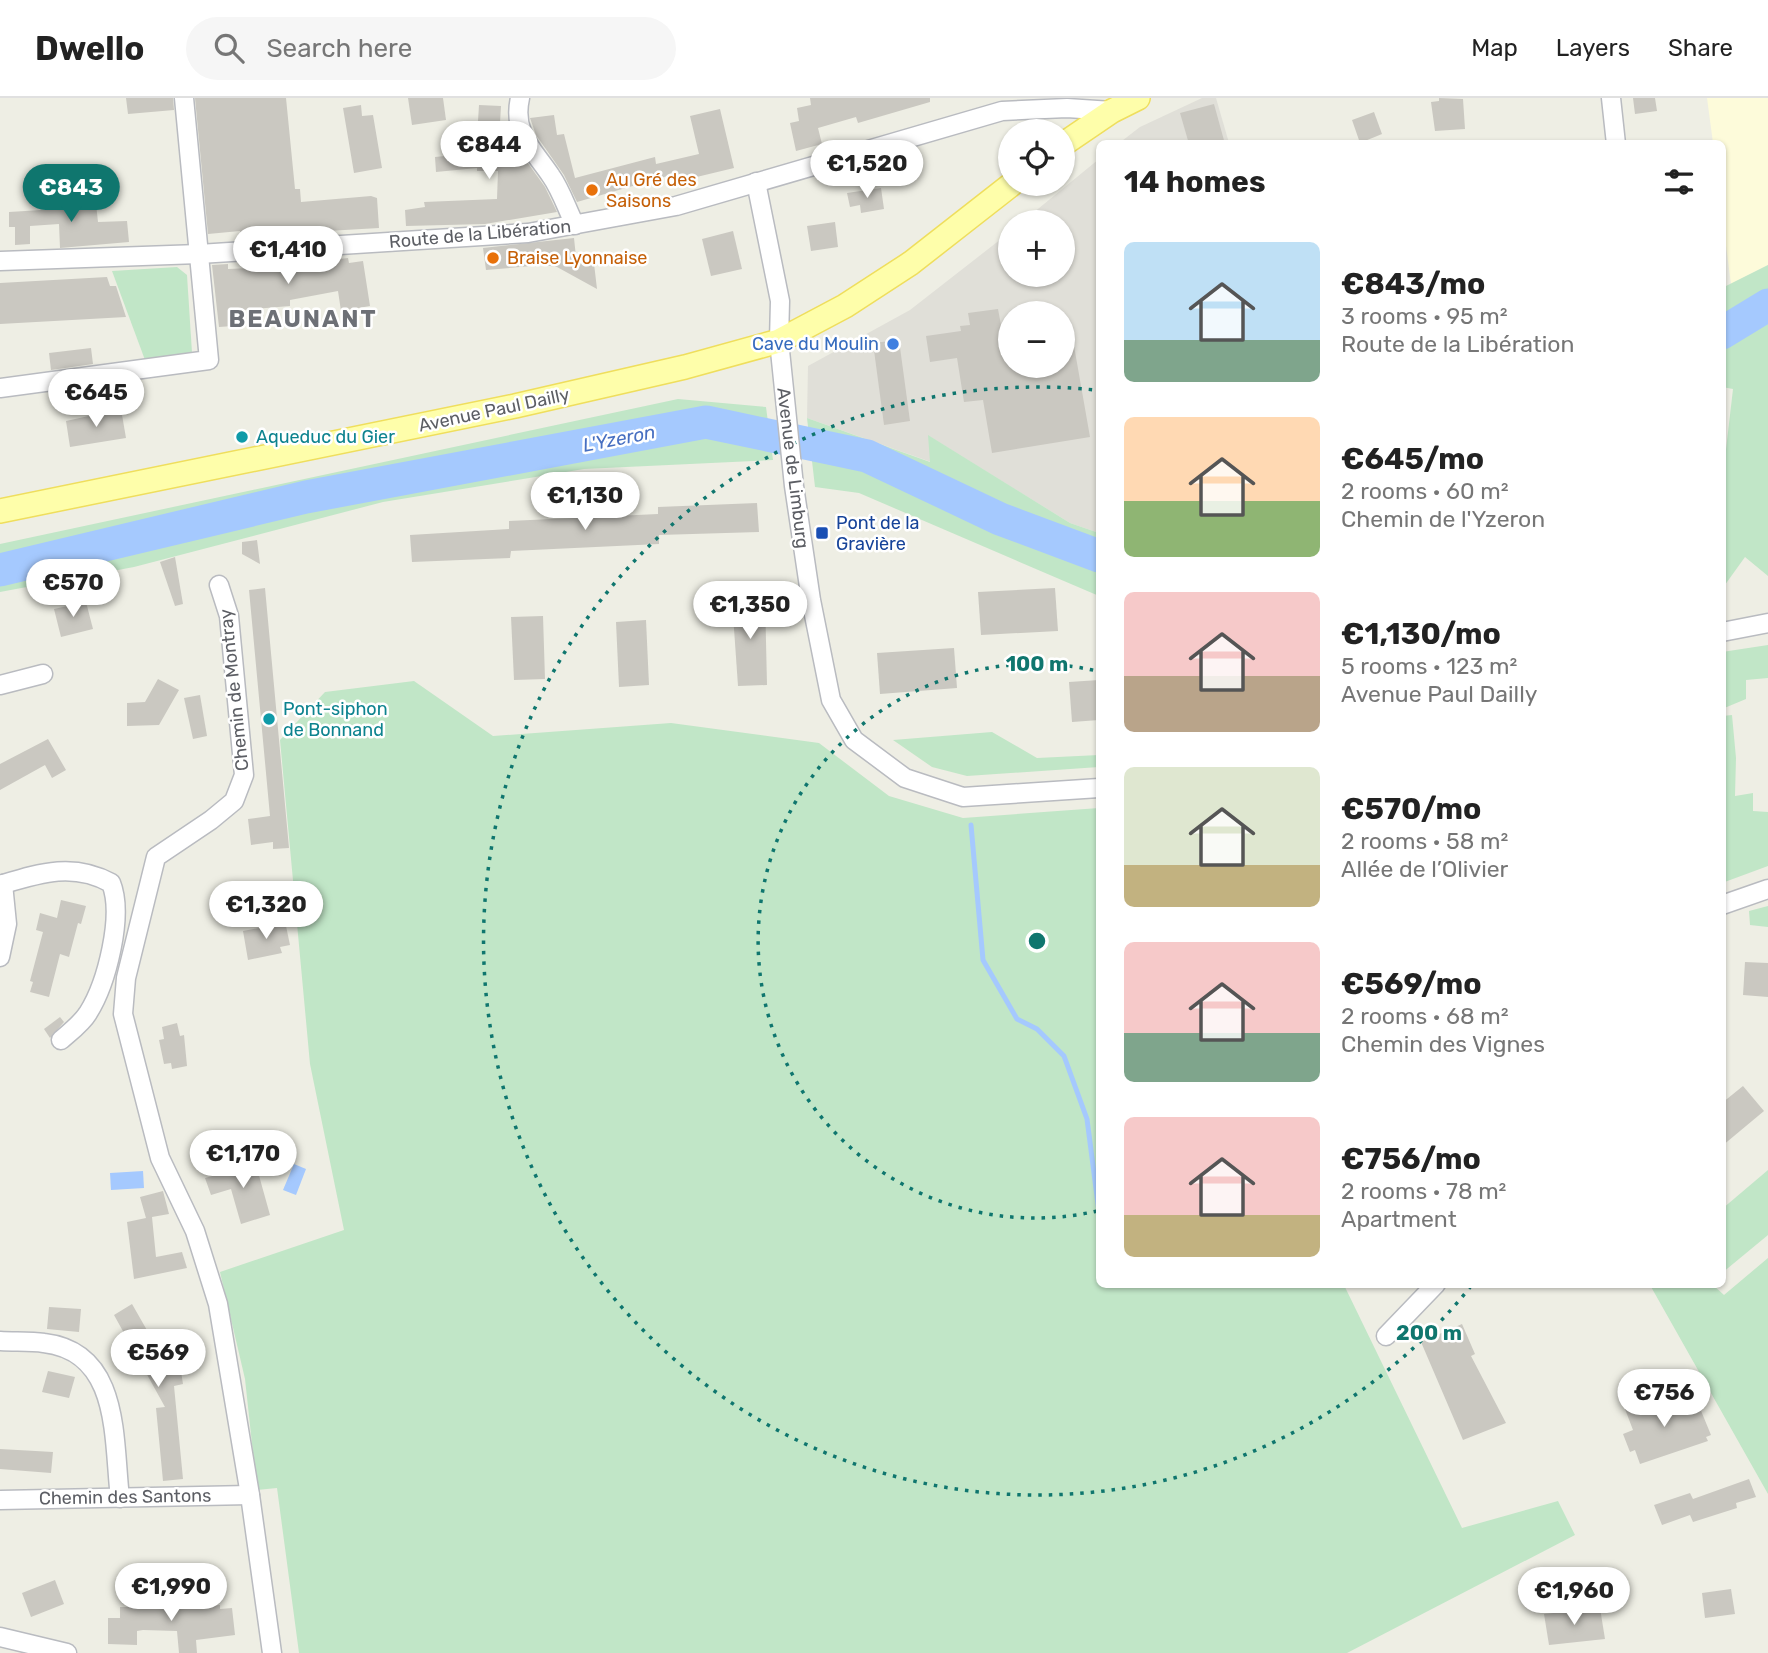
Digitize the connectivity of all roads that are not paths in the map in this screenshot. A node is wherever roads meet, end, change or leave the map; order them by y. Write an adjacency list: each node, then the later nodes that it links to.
1 (184, 98): 11 (street)
2 (520, 98): 10 (street)
3 (1138, 98): 5 (main road)
4 (1611, 98): 7 (street)
5 (1112, 111): 6 (main road); 8 (street, Route de la Libération)
6 (1075, 136)
7 (1616, 140)
8 (755, 182): 10 (street, Route de la Libération); 13 (street, Avenue de Limburg)
9 (998, 195): 13 (main road)
10 (575, 225): 11 (street, Route de la Libération)
11 (198, 254): 12 (street, Route de la Libération); 14 (street)
12 (0, 261)
13 (779, 341): 15 (main road, Avenue Paul Dailly); 21 (street, Avenue de Limburg)
14 (0, 388)
15 (0, 511)
16 (219, 585): 30 (street, Chemin de Montray)
17 (1768, 623): 18 (street)
18 (1726, 631)
19 (43, 674): 20 (street)
20 (0, 685)
21 (1096, 788)
22 (1, 885): 25 (street); 26 (street)
23 (1768, 889): 24 (street)
24 (1726, 904)
25 (0, 957)
26 (61, 1040)
27 (1432, 1288): 28 (street)
28 (1386, 1336)
29 (0, 1341): 31 (street)
30 (250, 1495): 31 (street, Chemin des Santons); 35 (street, Chemin de Montray)
31 (120, 1498): 32 (street, Chemin des Santons)
32 (0, 1500)
33 (0, 1637): 34 (street)
34 (67, 1653)
35 (272, 1653)

